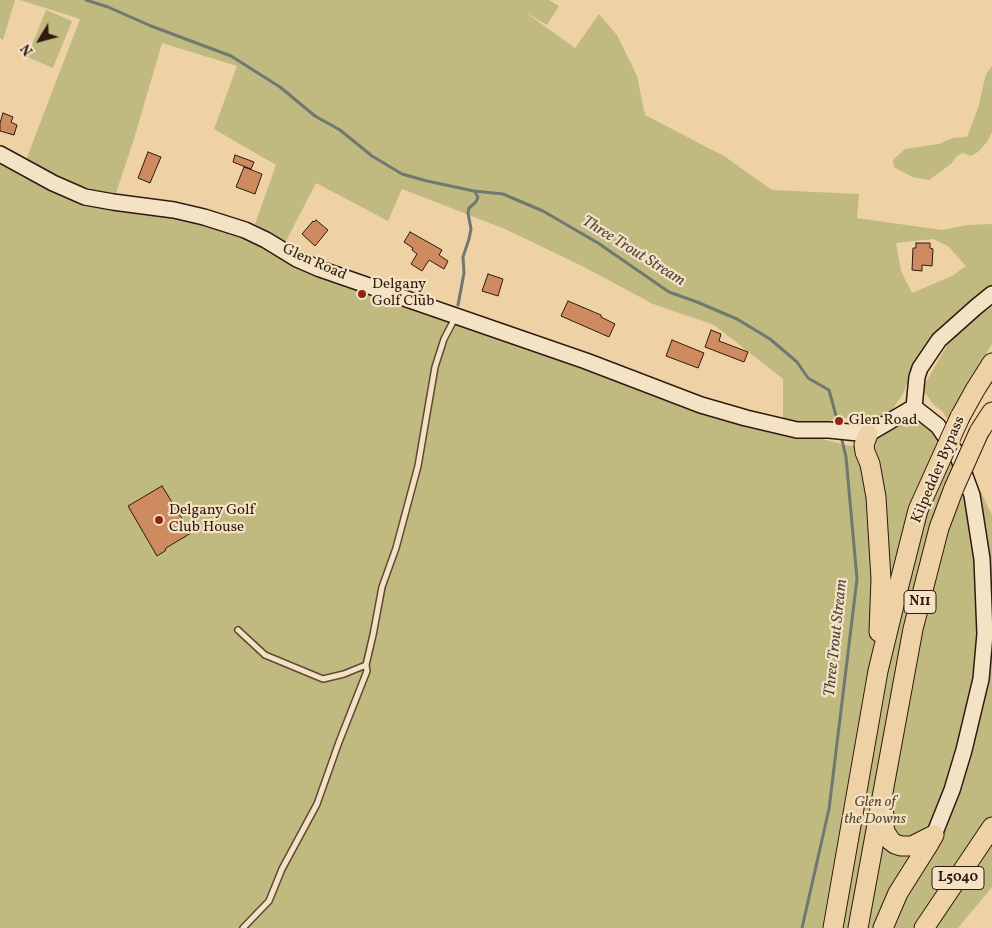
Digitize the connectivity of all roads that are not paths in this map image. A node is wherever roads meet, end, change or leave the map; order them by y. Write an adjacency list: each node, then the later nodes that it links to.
1 (0, 154): 3 (main road, Glen Road)
2 (992, 294): 5 (main road)
3 (456, 316): 7 (main road, Glen Road); 9 (lane)
4 (992, 363): 10 (highway, Kilpedder Bypass / N11, bridge)
5 (914, 407): 7 (main road); 13 (main road)
6 (992, 412): 11 (highway, Kilpedder Bypass / N11, bridge)
7 (868, 434): 10 (highway, N11)
8 (238, 630): 9 (lane)
9 (366, 665): 14 (lane)
10 (878, 671): 15 (highway, N11)
11 (896, 719): 13 (highway, N11); 16 (highway, N11)
12 (992, 827): 18 (highway, L5040)
13 (934, 835): 17 (highway)
14 (243, 928)
15 (833, 928)
16 (858, 928)
17 (883, 928)
18 (924, 928)

